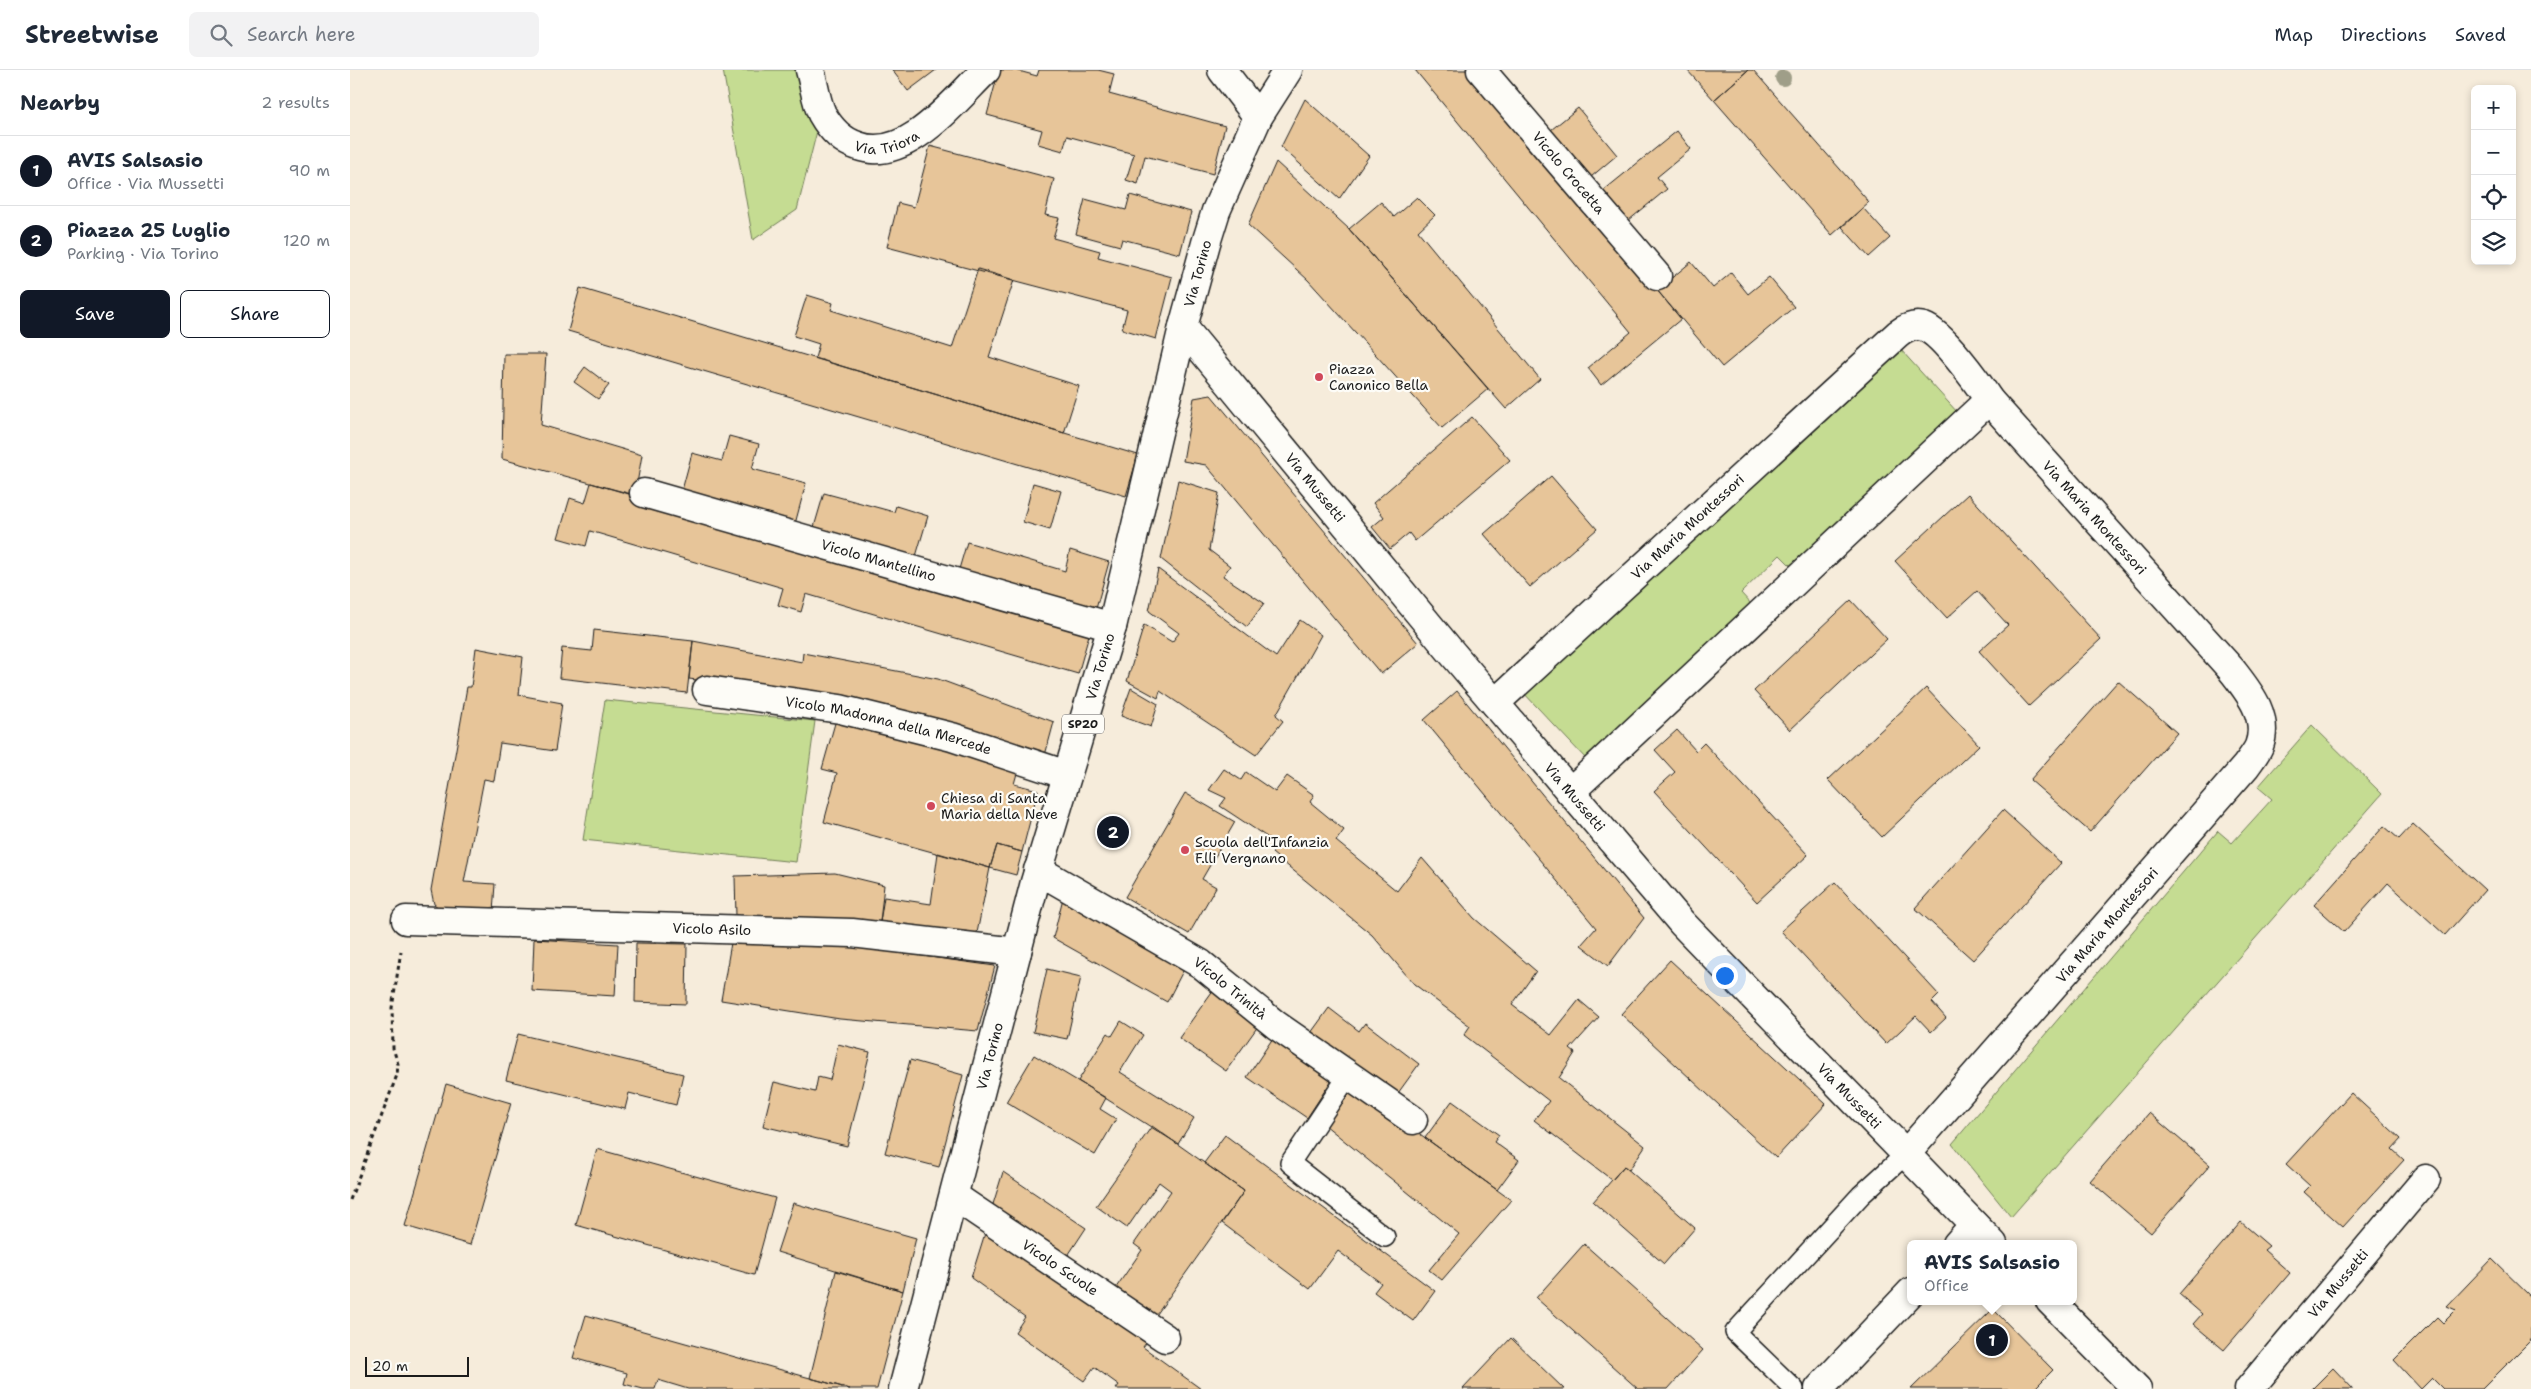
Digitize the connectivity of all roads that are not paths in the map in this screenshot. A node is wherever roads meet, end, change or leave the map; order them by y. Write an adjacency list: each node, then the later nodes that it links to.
1 (810, 70): 2 (street, Via Triora)
2 (986, 70)
3 (1222, 70): 6 (street)
4 (1288, 70): 6 (street, Via Torino / SP20)
5 (1481, 70): 7 (street, Vicolo Crocetta)
6 (1258, 117): 8 (street, Via Torino / SP20)
7 (1657, 276)
8 (1183, 328): 11 (street, Via Torino / SP20); 13 (street, Via Mussetti)
9 (1989, 400): 13 (street, Via Maria Montessori); 15 (street); 21 (street, Via Maria Montessori)
10 (644, 493): 11 (street, Vicolo Mantellino)
11 (1112, 627): 14 (street, Via Torino / SP20)
12 (707, 690): 14 (street, Vicolo Madonna della Mercede)
13 (1495, 703): 15 (street, Via Mussetti)
14 (1067, 776): 16 (street, Via Torino / SP20)
15 (1570, 792): 21 (street, Via Mussetti)
16 (1038, 870): 18 (street, Via Torino / SP20); 19 (street, Vicolo Trinità)
17 (406, 920): 18 (street, Vicolo Asilo)
18 (1017, 952): 23 (street, Via Torino / SP20)
19 (1348, 1076): 20 (street, Vicolo Trinità); 24 (lane)
20 (1412, 1120)
21 (1905, 1155): 25 (street, Via Mussetti); 30 (lane)
22 (2426, 1179): 33 (street, Via Mussetti)
23 (954, 1196): 28 (street, Vicolo Scuole); 29 (street, Via Torino / SP20)
24 (1385, 1237)
25 (1975, 1238)
26 (1907, 1296): 31 (street)
27 (2054, 1305): 32 (street)
28 (1165, 1338)
29 (903, 1389)
30 (1794, 1389)
31 (1819, 1389)
32 (2137, 1389)
33 (2249, 1389)

